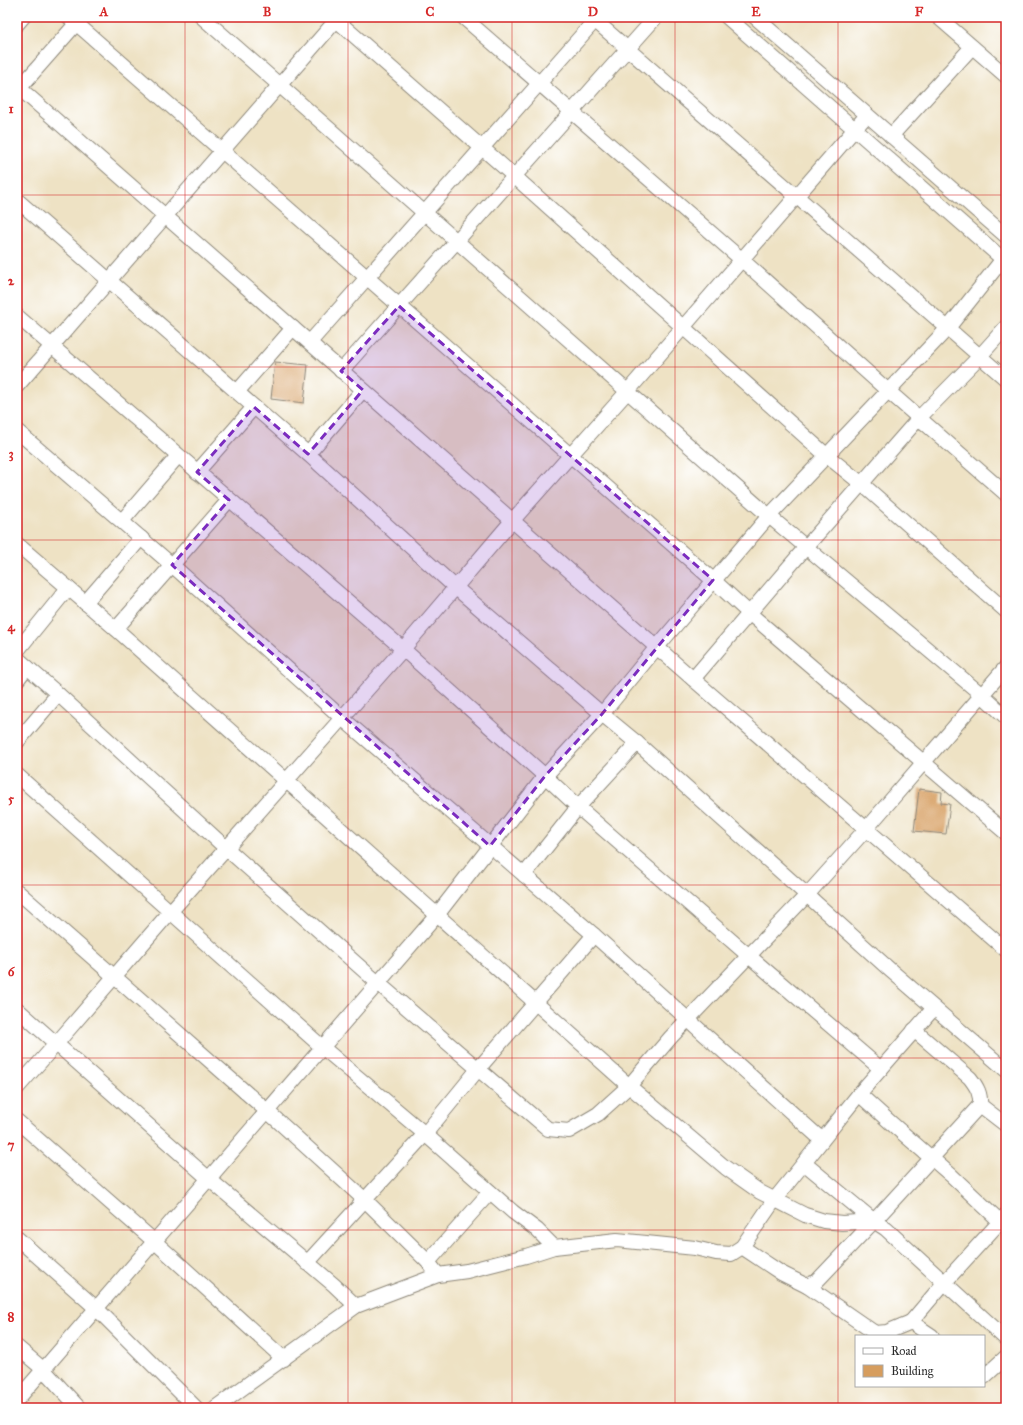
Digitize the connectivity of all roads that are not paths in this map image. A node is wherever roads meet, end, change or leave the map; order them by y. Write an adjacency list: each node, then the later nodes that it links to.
1 (23, 17): 11 (street)
2 (202, 17): 16 (street)
3 (463, 17): 15 (street)
4 (656, 17): 13 (street)
5 (727, 17): 20 (street)
6 (755, 17): 19 (street)
7 (938, 17): 12 (street)
8 (336, 18): 16 (street); 22 (street)
9 (594, 18): 13 (street); 15 (street)
10 (76, 19): 17 (street); 23 (street)
11 (17, 24)
12 (972, 47): 14 (street); 21 (street)
13 (627, 49): 18 (street); 25 (street)
14 (1006, 76)
15 (538, 84): 18 (street); 22 (street)
16 (280, 85): 23 (street); 27 (street)
17 (18, 88): 28 (street)
18 (571, 113): 24 (street); 32 (street)
19 (867, 115): 20 (street); 21 (street)
20 (855, 128): 25 (street); 31 (street)
21 (891, 136): 29 (street)
22 (482, 147): 24 (street); 27 (street)
23 (223, 152): 28 (street); 33 (street)
24 (514, 176): 30 (street); 37 (street)
25 (797, 196): 32 (street); 40 (street)
26 (17, 200): 34 (street)
27 (424, 213): 30 (street); 33 (street)
28 (165, 217): 34 (street); 39 (street)
29 (1006, 236)
30 (457, 241): 35 (street); 50 (street)
31 (1005, 258): 40 (street)
32 (741, 260): 37 (street); 48 (street)
33 (367, 278): 35 (street); 41 (street)
34 (109, 281): 42 (street); 49 (street)
35 (399, 306): 44 (street); 57 (street)
36 (17, 316): 42 (street)
37 (683, 326): 50 (street); 55 (street)
38 (1006, 326): 43 (street)
39 (293, 328): 41 (street); 49 (street)
40 (948, 328): 43 (street); 48 (street)
41 (310, 342): 44 (street)
42 (51, 347): 46 (street); 56 (street)
43 (980, 356): 45 (street); 52 (street)
44 (341, 371): 47 (street)
45 (1006, 378)
46 (17, 386)
47 (363, 390): 54 (street); 64 (street)
48 (887, 390): 52 (street); 55 (street)
49 (237, 392): 51 (street)
50 (627, 392): 57 (street); 62 (street)
51 (254, 407): 54 (street); 58 (street)
52 (919, 418): 59 (street); 60 (street)
53 (17, 431): 63 (street)
54 (308, 454): 70 (street)
55 (826, 455): 59 (street); 62 (street)
56 (178, 456): 58 (street); 63 (street)
57 (571, 456): 64 (street); 69 (street)
58 (197, 472): 61 (street)
59 (862, 484): 67 (street); 73 (street)
60 (1006, 494)
61 (229, 500): 68 (street); 77 (street)
62 (768, 516): 67 (street); 69 (street)
63 (122, 521): 65 (street)
64 (512, 521): 70 (street); 76 (street)
65 (141, 538): 68 (street); 72 (street)
66 (17, 544): 71 (street)
67 (806, 547): 74 (street); 84 (street)
68 (172, 565): 75 (street); 87 (street)
69 (713, 580): 74 (street); 76 (street)
70 (455, 587): 77 (street); 85 (street)
71 (68, 588): 72 (street); 78 (street)
72 (85, 603): 75 (street)
73 (1006, 611)
74 (749, 613): 81 (street); 90 (street)
75 (116, 629): 93 (street)
76 (657, 647): 81 (street); 85 (street)
77 (403, 650): 87 (street); 92 (street)
78 (17, 651)
79 (22, 663): 82 (street); 83 (street)
80 (1006, 667): 84 (street)
81 (693, 679): 95 (street)
82 (17, 680)
83 (58, 694): 88 (street); 98 (street)
84 (982, 695): 86 (street); 90 (street)
85 (602, 714): 89 (street); 92 (street)
86 (1006, 717)
87 (342, 718): 93 (street); 97 (street)
88 (17, 742)
89 (637, 743): 94 (street); 101 (street)
90 (924, 762): 95 (street); 96 (street)
91 (17, 775): 102 (street)
92 (545, 776): 94 (street); 97 (street)
93 (286, 781): 98 (street); 103 (street)
94 (578, 807): 99 (street); 106 (street)
95 (866, 829): 101 (street); 105 (street)
96 (1006, 833)
97 (490, 846): 99 (street); 103 (street)
98 (227, 849): 102 (street); 108 (street)
99 (524, 875): 104 (street)
100 (17, 891): 107 (street)
101 (807, 895): 106 (street); 110 (street)
102 (171, 911): 107 (street); 115 (street)
103 (437, 916): 108 (street); 109 (street)
104 (594, 935): 109 (street); 112 (street)
105 (1006, 950)
106 (748, 956): 112 (street); 117 (street)
107 (115, 976): 114 (street); 123 (street)
108 (378, 983): 115 (street); 116 (street)
109 (536, 1003): 116 (street); 119 (street)
110 (934, 1008): 113 (street); 118 (street)
111 (17, 1009): 114 (street)
112 (688, 1019): 119 (street); 127 (street)
113 (914, 1030): 117 (street); 122 (street)
114 (56, 1044): 120 (street); 130 (street)
115 (322, 1047): 123 (street); 126 (street)
116 (479, 1068): 119 (street); 126 (street)
117 (881, 1068): 121 (street)
118 (1006, 1070)
119 (629, 1086): 132 (street)
120 (17, 1088)
121 (859, 1094): 127 (street); 128 (street)
122 (980, 1105): 125 (street); 128 (street)
123 (267, 1111): 130 (street); 133 (street)
124 (17, 1121): 137 (street)
125 (1006, 1125)
126 (425, 1134): 131 (street); 133 (street)
127 (822, 1140): 129 (street)
128 (932, 1158): 134 (street); 135 (street)
129 (804, 1163): 132 (street); 134 (street)
130 (209, 1178): 137 (street); 141 (street)
131 (490, 1192): 139 (street); 140 (street)
132 (775, 1199): 134 (street); 138 (street)
133 (365, 1200): 140 (street); 141 (street)
134 (874, 1221): 143 (street); 144 (street)
135 (1004, 1221): 143 (street)
136 (17, 1238): 146 (street)
137 (154, 1241): 146 (street); 152 (street)
138 (742, 1246): 139 (street); 144 (street)
139 (554, 1247): 142 (street)
140 (428, 1262): 142 (street)
141 (308, 1263): 145 (street)
142 (438, 1276): 145 (street)
143 (944, 1282): 147 (street); 149 (street)
144 (807, 1286): 147 (street)
145 (356, 1306): 152 (street)
146 (96, 1308): 153 (street); 157 (street)
147 (911, 1322): 148 (street)
148 (930, 1335)
149 (1006, 1339)
150 (17, 1347): 153 (street)
151 (1006, 1357): 154 (street)
152 (284, 1359): 158 (street)
153 (43, 1370): 155 (street); 156 (street)
154 (985, 1375)
155 (17, 1400)
156 (78, 1408)
157 (196, 1408)
158 (215, 1408)

